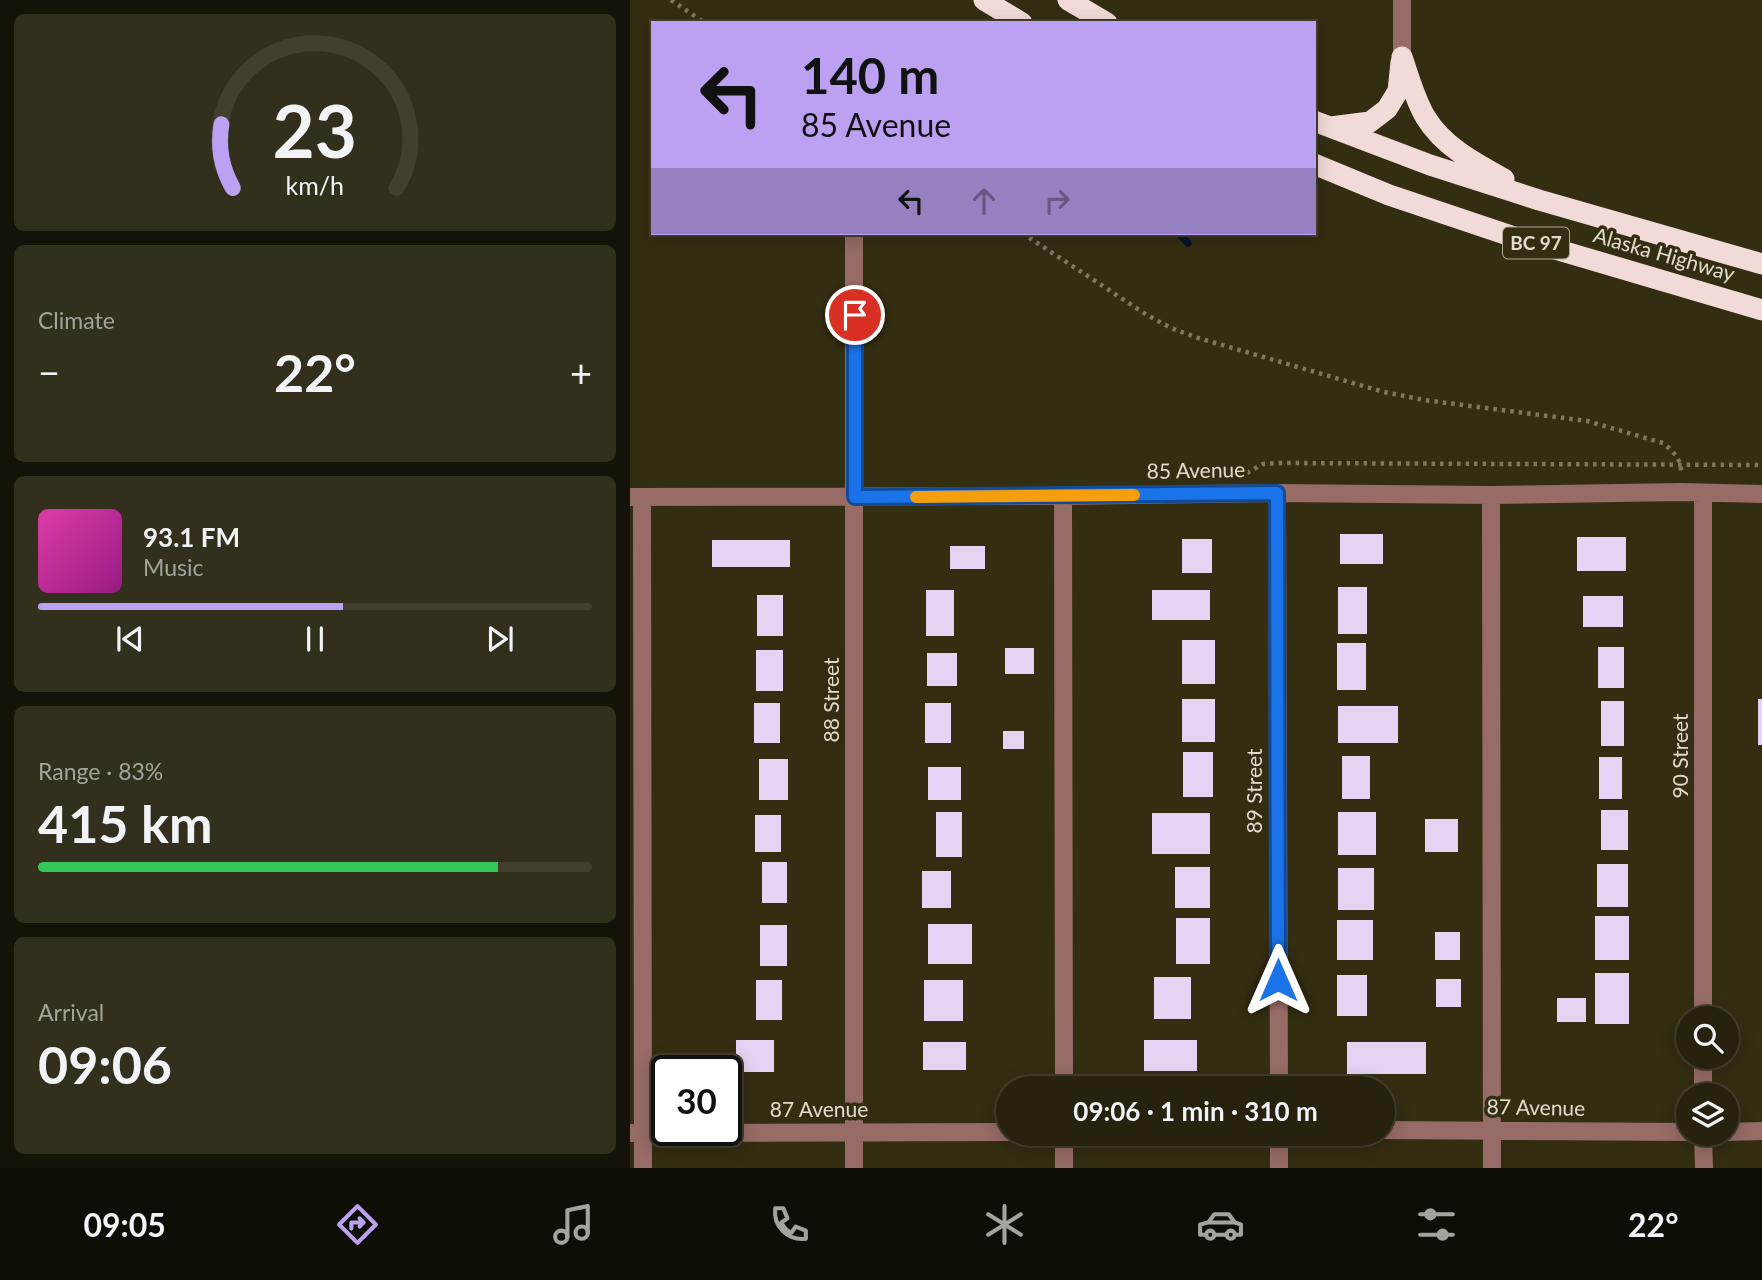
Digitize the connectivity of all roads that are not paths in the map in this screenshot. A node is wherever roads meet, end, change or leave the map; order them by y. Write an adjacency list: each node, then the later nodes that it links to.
1 (984, 0): 4 (highway)
2 (1068, 0): 5 (highway)
3 (1402, 0): 6 (street)
4 (1019, 21)
5 (1104, 21)
6 (1402, 57): 7 (highway); 9 (highway)
7 (1321, 124): 9 (highway, Alaska Highway / BC 97)
8 (1316, 165): 12 (highway, Alaska Highway / BC 97)
9 (1539, 200): 11 (highway, Alaska Highway / BC 97)
10 (855, 235): 19 (street, 88 Street)
11 (1762, 264)
12 (1762, 310)
13 (1277, 493): 16 (street, 85 Avenue); 17 (street, 85 Avenue); 22 (street, 89 Street)
14 (1703, 493): 15 (street, 85 Avenue); 16 (street, 85 Avenue); 20 (street, 90 Street)
15 (1762, 494)
16 (1491, 495): 24 (street)
17 (1063, 496): 19 (street, 85 Avenue); 21 (street)
18 (636, 497): 19 (street, 85 Avenue); 30 (street)
19 (855, 497): 26 (street, 88 Street)
20 (1703, 1006)
21 (1064, 1076)
22 (1279, 1076)
23 (1395, 1130): 24 (street, 87 Avenue)
24 (1492, 1130): 28 (street, 87 Avenue); 38 (street)
25 (1762, 1131): 29 (street)
26 (854, 1132): 27 (street, 87 Avenue); 30 (street, 87 Avenue); 35 (street, 88 Street)
27 (996, 1132)
28 (1676, 1132)
29 (1739, 1132)
30 (636, 1133): 34 (street)
31 (1064, 1146): 36 (street)
32 (1279, 1146): 37 (street)
33 (1703, 1146): 39 (street)
34 (643, 1168)
35 (854, 1168)
36 (1064, 1168)
37 (1279, 1168)
38 (1492, 1168)
39 (1704, 1168)

